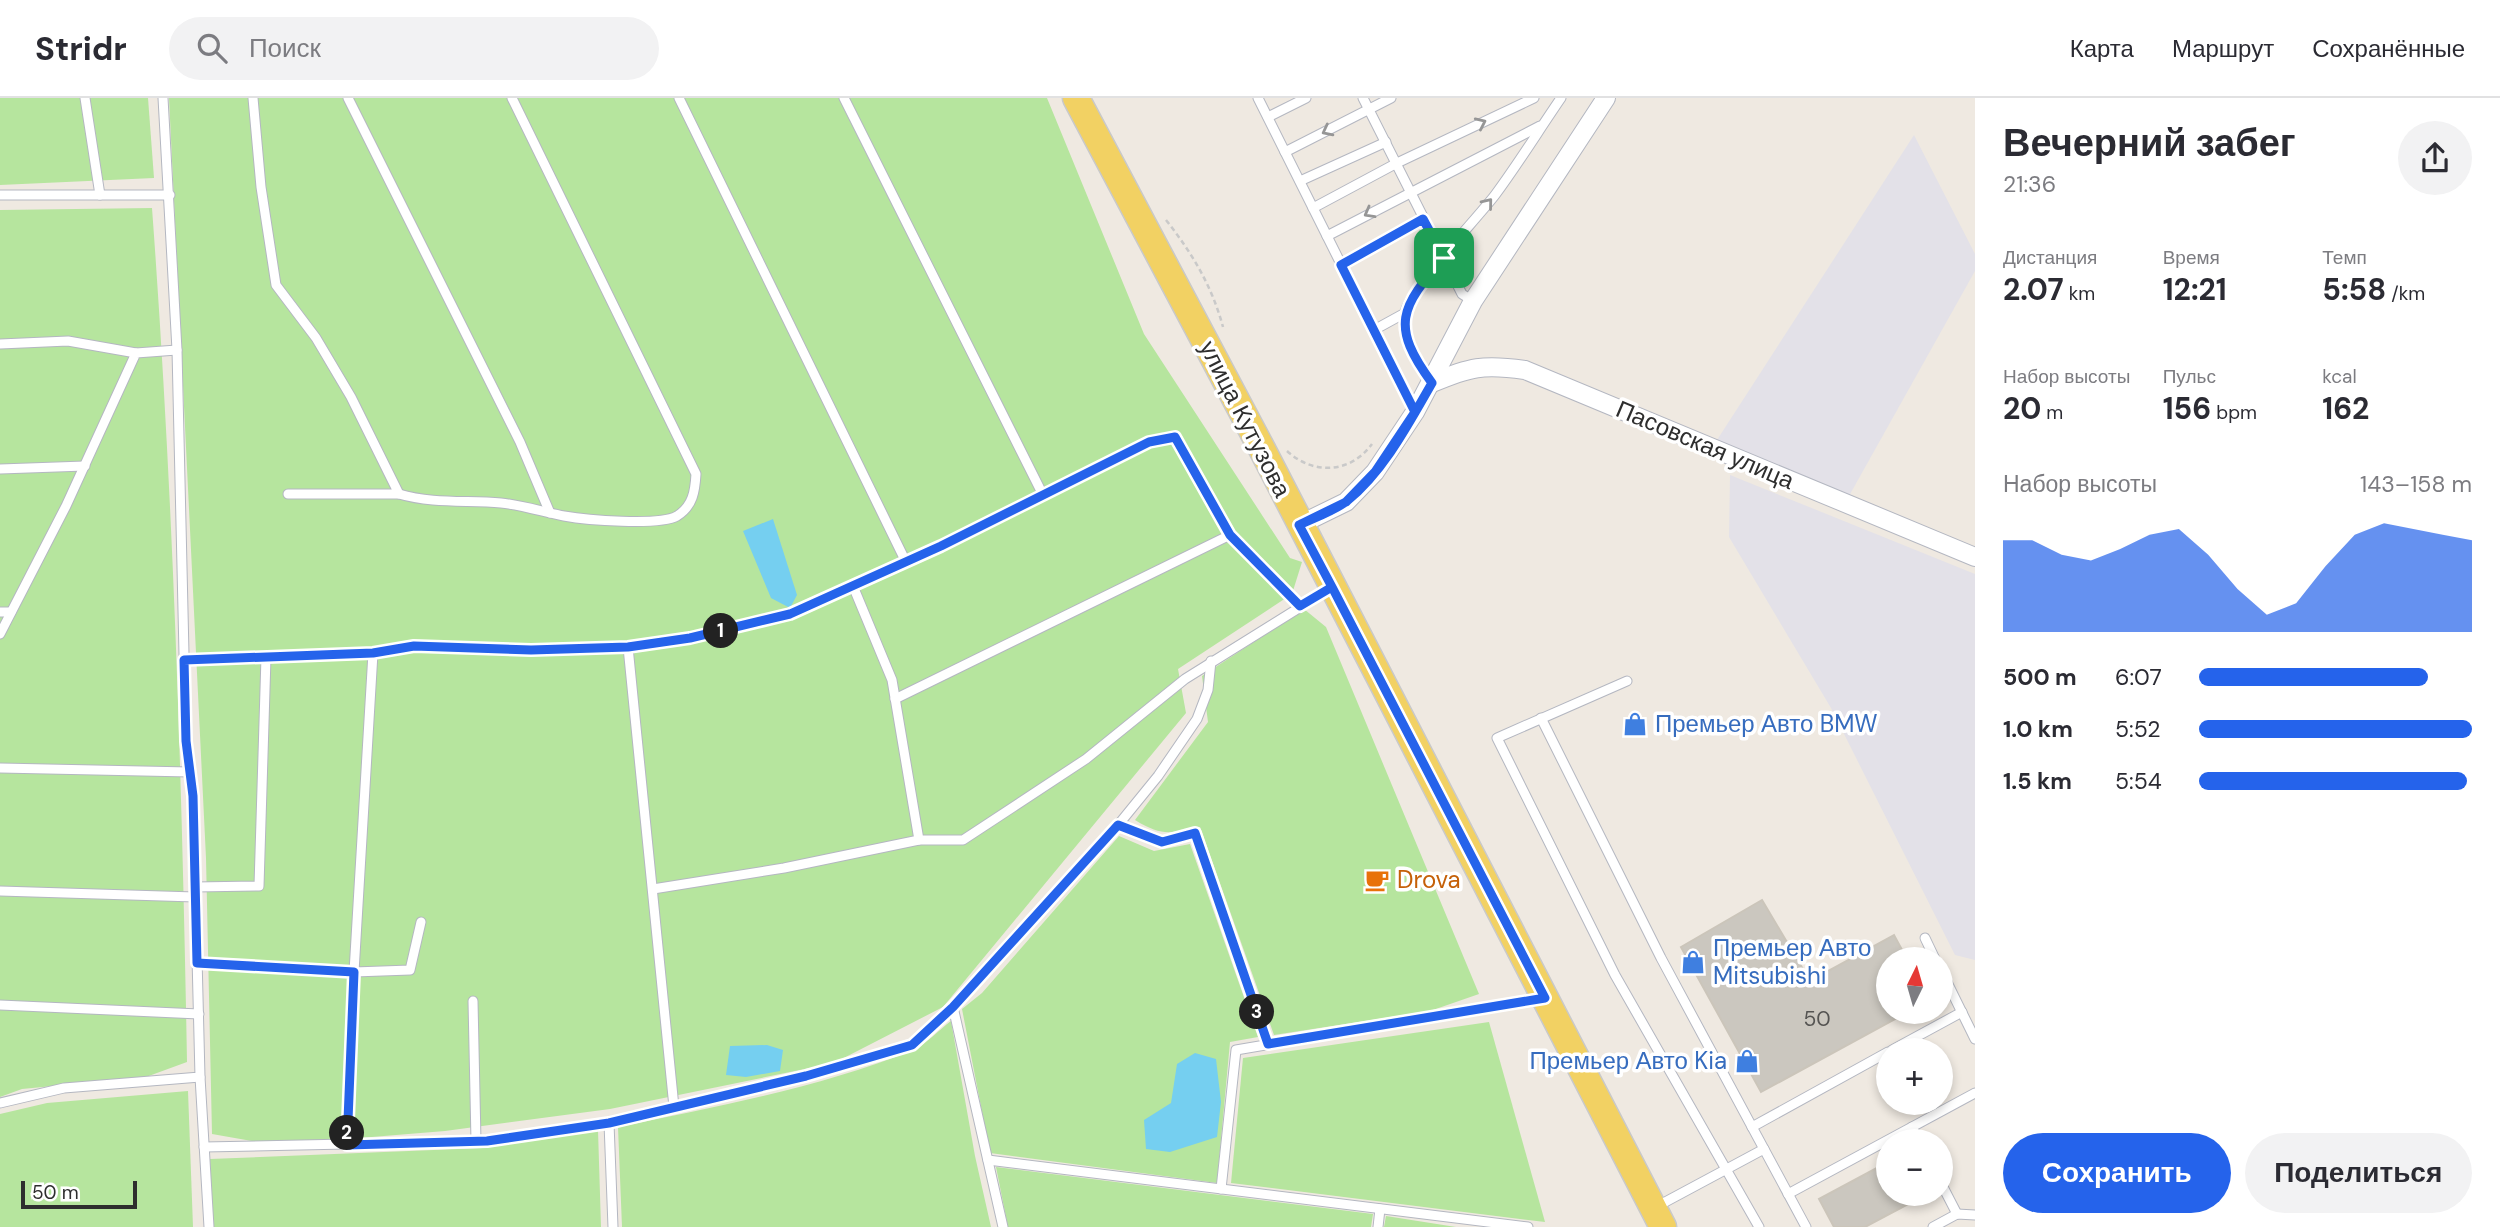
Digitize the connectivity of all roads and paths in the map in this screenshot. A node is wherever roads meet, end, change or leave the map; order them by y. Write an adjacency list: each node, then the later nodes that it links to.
1 (85, 98): 26 (lane)
2 (163, 98): 27 (lane)
3 (253, 98): 48 (lane)
4 (348, 98): 50 (lane)
5 (512, 98): 50 (lane)
6 (679, 98): 54 (lane)
7 (844, 98): 49 (lane)
8 (1076, 98): 51 (main road, улица Кутузова)
9 (1258, 98): 18 (lane)
10 (1306, 98): 16 (lane)
11 (1363, 98): 17 (lane)
12 (1391, 98): 17 (lane)
13 (1534, 98): 22 (lane, one-way to 13)
14 (1561, 98): 19 (lane)
15 (1606, 98): 34 (street)
16 (1294, 101): 18 (lane)
17 (1369, 109): 20 (lane); 21 (lane, one-way to 21)
18 (1268, 117): 21 (lane)
19 (1543, 125): 24 (lane); 32 (lane, one-way to 19)
20 (1386, 142): 22 (lane); 23 (lane)
21 (1285, 152): 23 (lane)
22 (1397, 163): 24 (lane); 28 (lane)
23 (1300, 181): 28 (lane)
24 (1411, 190): 29 (lane); 31 (lane, one-way to 31)
25 (0, 195): 26 (lane)
26 (100, 195): 27 (lane)
27 (170, 195): 39 (lane)
28 (1313, 208): 31 (lane)
29 (1423, 219): 32 (lane); 33 (lane)
30 (1166, 220): 37 (path)
31 (1327, 236): 33 (lane)
32 (1444, 258): 34 (lane); 35 (lane)
33 (1341, 265): 36 (lane)
34 (1473, 301): 41 (street)
35 (1405, 313): 36 (lane); 41 (lane)
36 (1374, 330): 42 (lane)
37 (1225, 337)
38 (0, 344): 40 (lane)
39 (177, 350): 40 (lane); 64 (lane)
40 (136, 353): 45 (lane)
41 (1432, 383): 42 (street); 53 (street, Пасовская улица)
42 (1415, 412): 51 (street)
43 (1373, 443): 44 (path)
44 (1287, 450)
45 (85, 466): 46 (lane); 58 (lane)
46 (0, 469)
47 (288, 494): 48 (lane)
48 (399, 495): 50 (lane)
49 (1043, 495): 52 (lane); 54 (lane)
50 (550, 513)
51 (1299, 525): 56 (main road, улица Кутузова)
52 (1230, 535): 57 (lane); 67 (lane)
53 (1975, 557)
54 (906, 562): 55 (lane)
55 (853, 586): 61 (lane); 67 (lane)
56 (1332, 587): 57 (lane); 82 (main road, улица Кутузова)
57 (1300, 606): 65 (lane)
58 (11, 611): 59 (lane); 60 (lane)
59 (0, 612)
60 (0, 634)
61 (628, 647): 62 (lane); 73 (lane)
62 (373, 653): 63 (lane); 80 (lane)
63 (266, 657): 64 (lane); 75 (lane)
64 (184, 660): 70 (lane)
65 (1212, 661): 71 (lane); 72 (lane)
66 (1627, 681): 68 (lane)
67 (895, 699): 72 (lane)
68 (1541, 718): 97 (lane); 104 (lane)
69 (0, 768): 70 (lane)
70 (190, 772): 75 (lane)
71 (1118, 825): 85 (lane); 90 (lane)
72 (919, 840): 73 (lane)
73 (653, 889): 95 (lane)
74 (0, 891): 75 (lane)
75 (195, 892): 79 (lane)
76 (421, 922): 80 (lane)
77 (1924, 938): 78 (lane)
78 (1929, 947)
79 (197, 963): 80 (lane); 87 (lane)
80 (354, 972): 100 (lane)
81 (1953, 994): 86 (lane)
82 (1545, 998): 90 (lane); 111 (main road, улица Кутузова)
83 (473, 1001): 99 (lane)
84 (0, 1005): 87 (lane)
85 (953, 1007): 95 (lane); 103 (lane)
86 (1962, 1012): 88 (lane); 89 (lane)
87 (199, 1014): 92 (lane)
88 (1914, 1038)
89 (1975, 1039)
90 (1268, 1044): 105 (lane)
91 (1876, 1059): 97 (lane)
92 (200, 1077): 94 (lane); 101 (lane)
93 (1975, 1093): 98 (lane)
94 (0, 1103)
95 (674, 1107): 96 (lane)
96 (609, 1123): 99 (lane); 113 (lane)
97 (1752, 1127): 102 (lane)
98 (1912, 1127): 106 (lane)
99 (475, 1141): 100 (lane)
100 (347, 1145): 101 (lane)
101 (204, 1147): 112 (lane)
102 (1764, 1149): 104 (lane); 106 (lane)
103 (988, 1160): 105 (lane); 114 (lane)
104 (1727, 1169): 111 (lane); 117 (lane)
105 (1222, 1189): 108 (lane)
106 (1788, 1194): 118 (lane)
107 (1953, 1206): 109 (lane)
108 (1380, 1209): 115 (lane); 116 (lane)
109 (1957, 1214): 110 (lane); 119 (lane)
110 (1975, 1216)
111 (1658, 1218)
112 (209, 1227)
113 (612, 1227)
114 (1003, 1227)
115 (1378, 1227)
116 (1528, 1227)
117 (1759, 1227)
118 (1806, 1227)
119 (1933, 1227)

